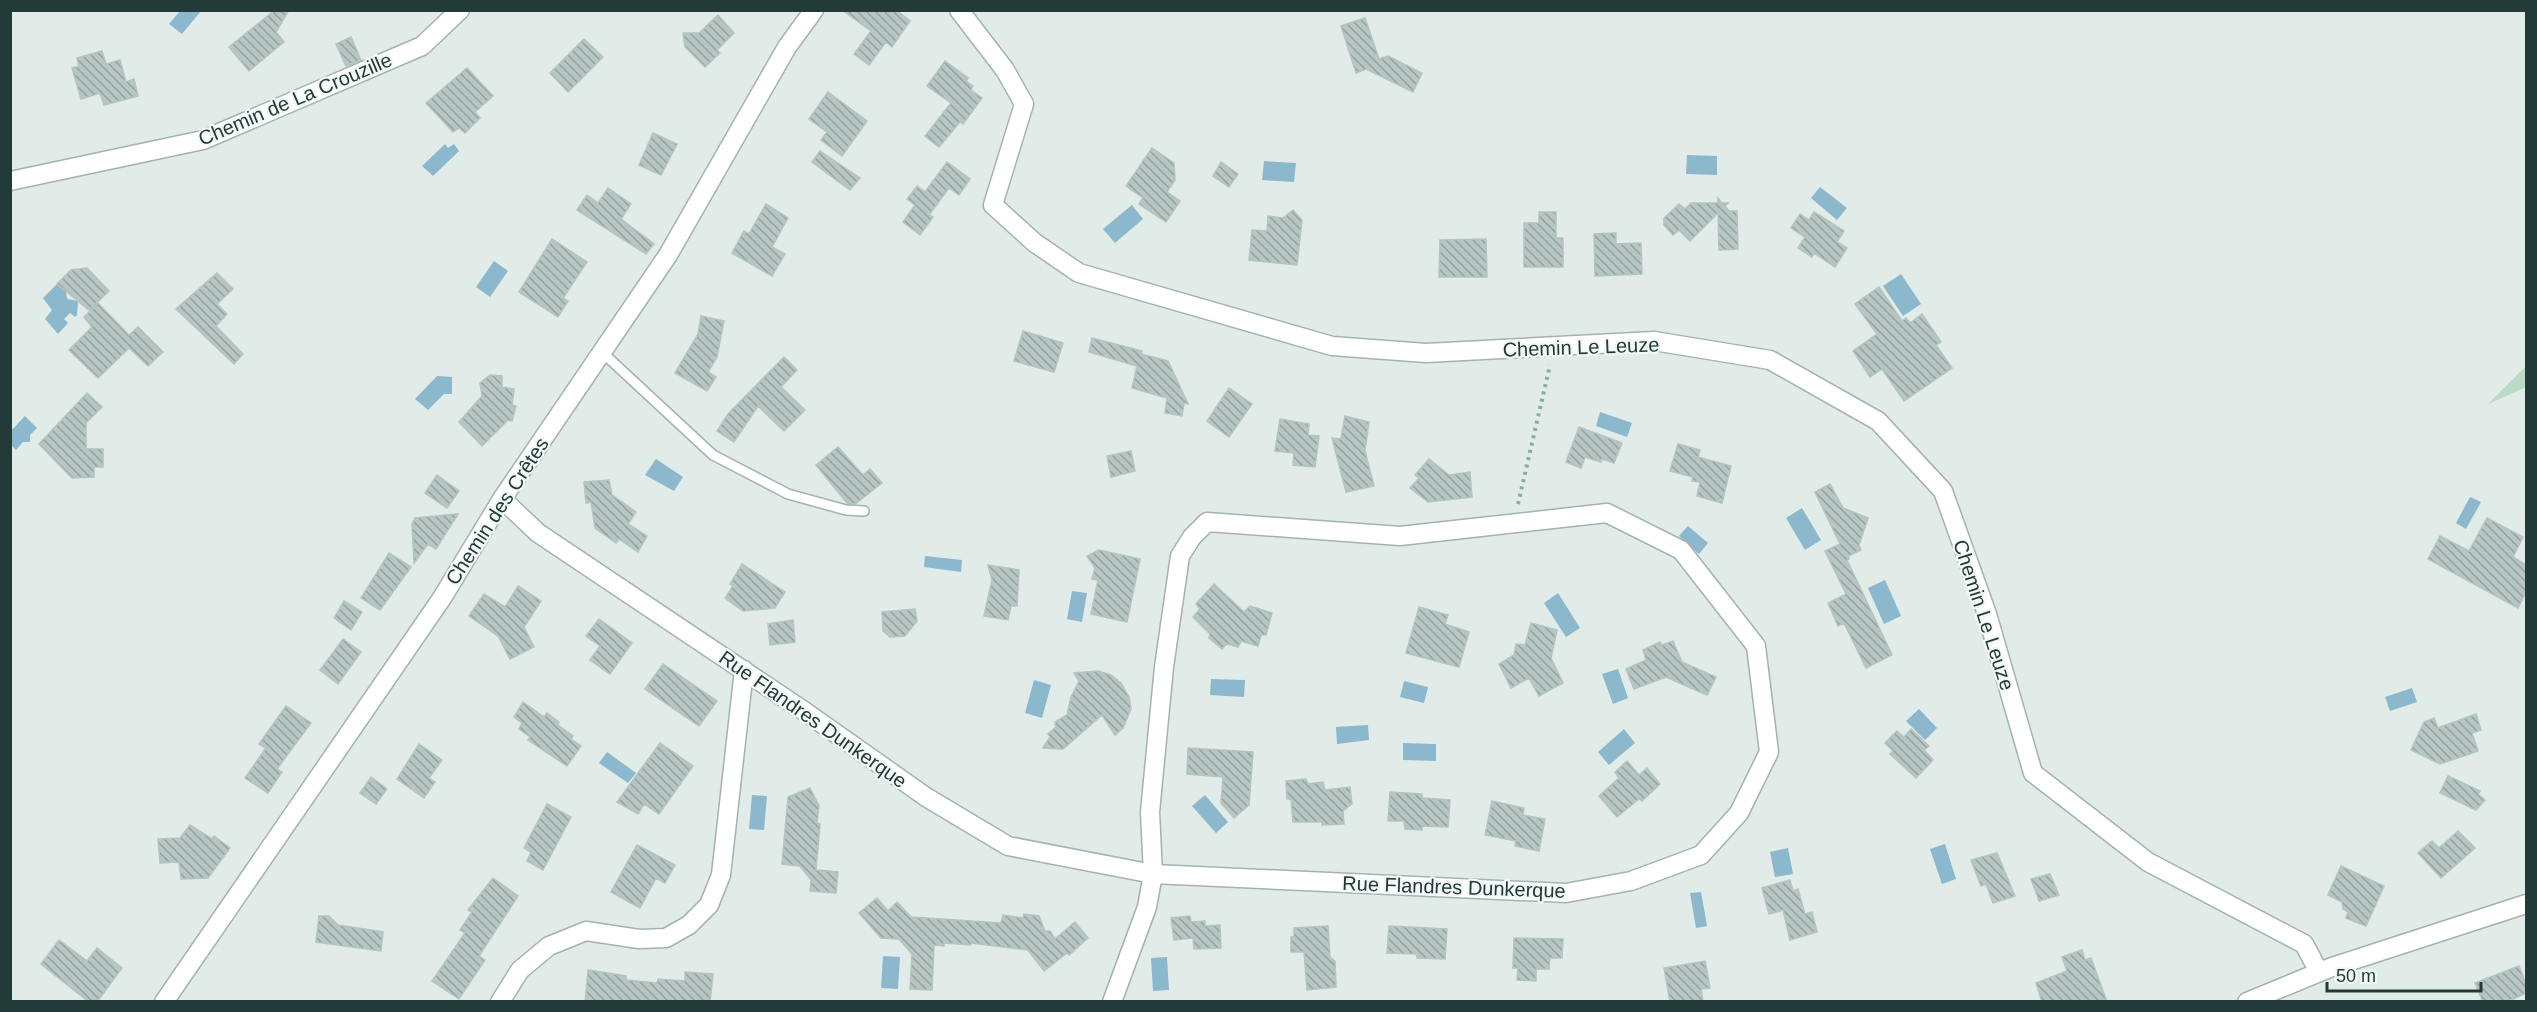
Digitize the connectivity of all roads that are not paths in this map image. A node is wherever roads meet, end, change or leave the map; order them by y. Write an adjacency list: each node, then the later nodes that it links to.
1 (460, 10): 4 (street, Chemin de La Crouzille)
2 (814, 10): 5 (street, Chemin des Crêtes)
3 (959, 10): 11 (street, Chemin Le Leuze)
4 (10, 181)
5 (603, 353): 6 (street, Chemin des Crêtes); 7 (lane)
6 (502, 499): 8 (street, Rue Flandres Dunkerque); 12 (street, Chemin des Crêtes)
7 (864, 511)
8 (744, 670): 9 (street, Rue Flandres Dunkerque); 13 (street)
9 (1153, 874): 9 (street, Rue Flandres Dunkerque); 14 (street, Rue Flandres Dunkerque)
10 (2526, 903): 11 (street)
11 (2319, 972): 15 (street)
12 (164, 1002)
13 (500, 1002)
14 (1112, 1002)
15 (2247, 1002)

